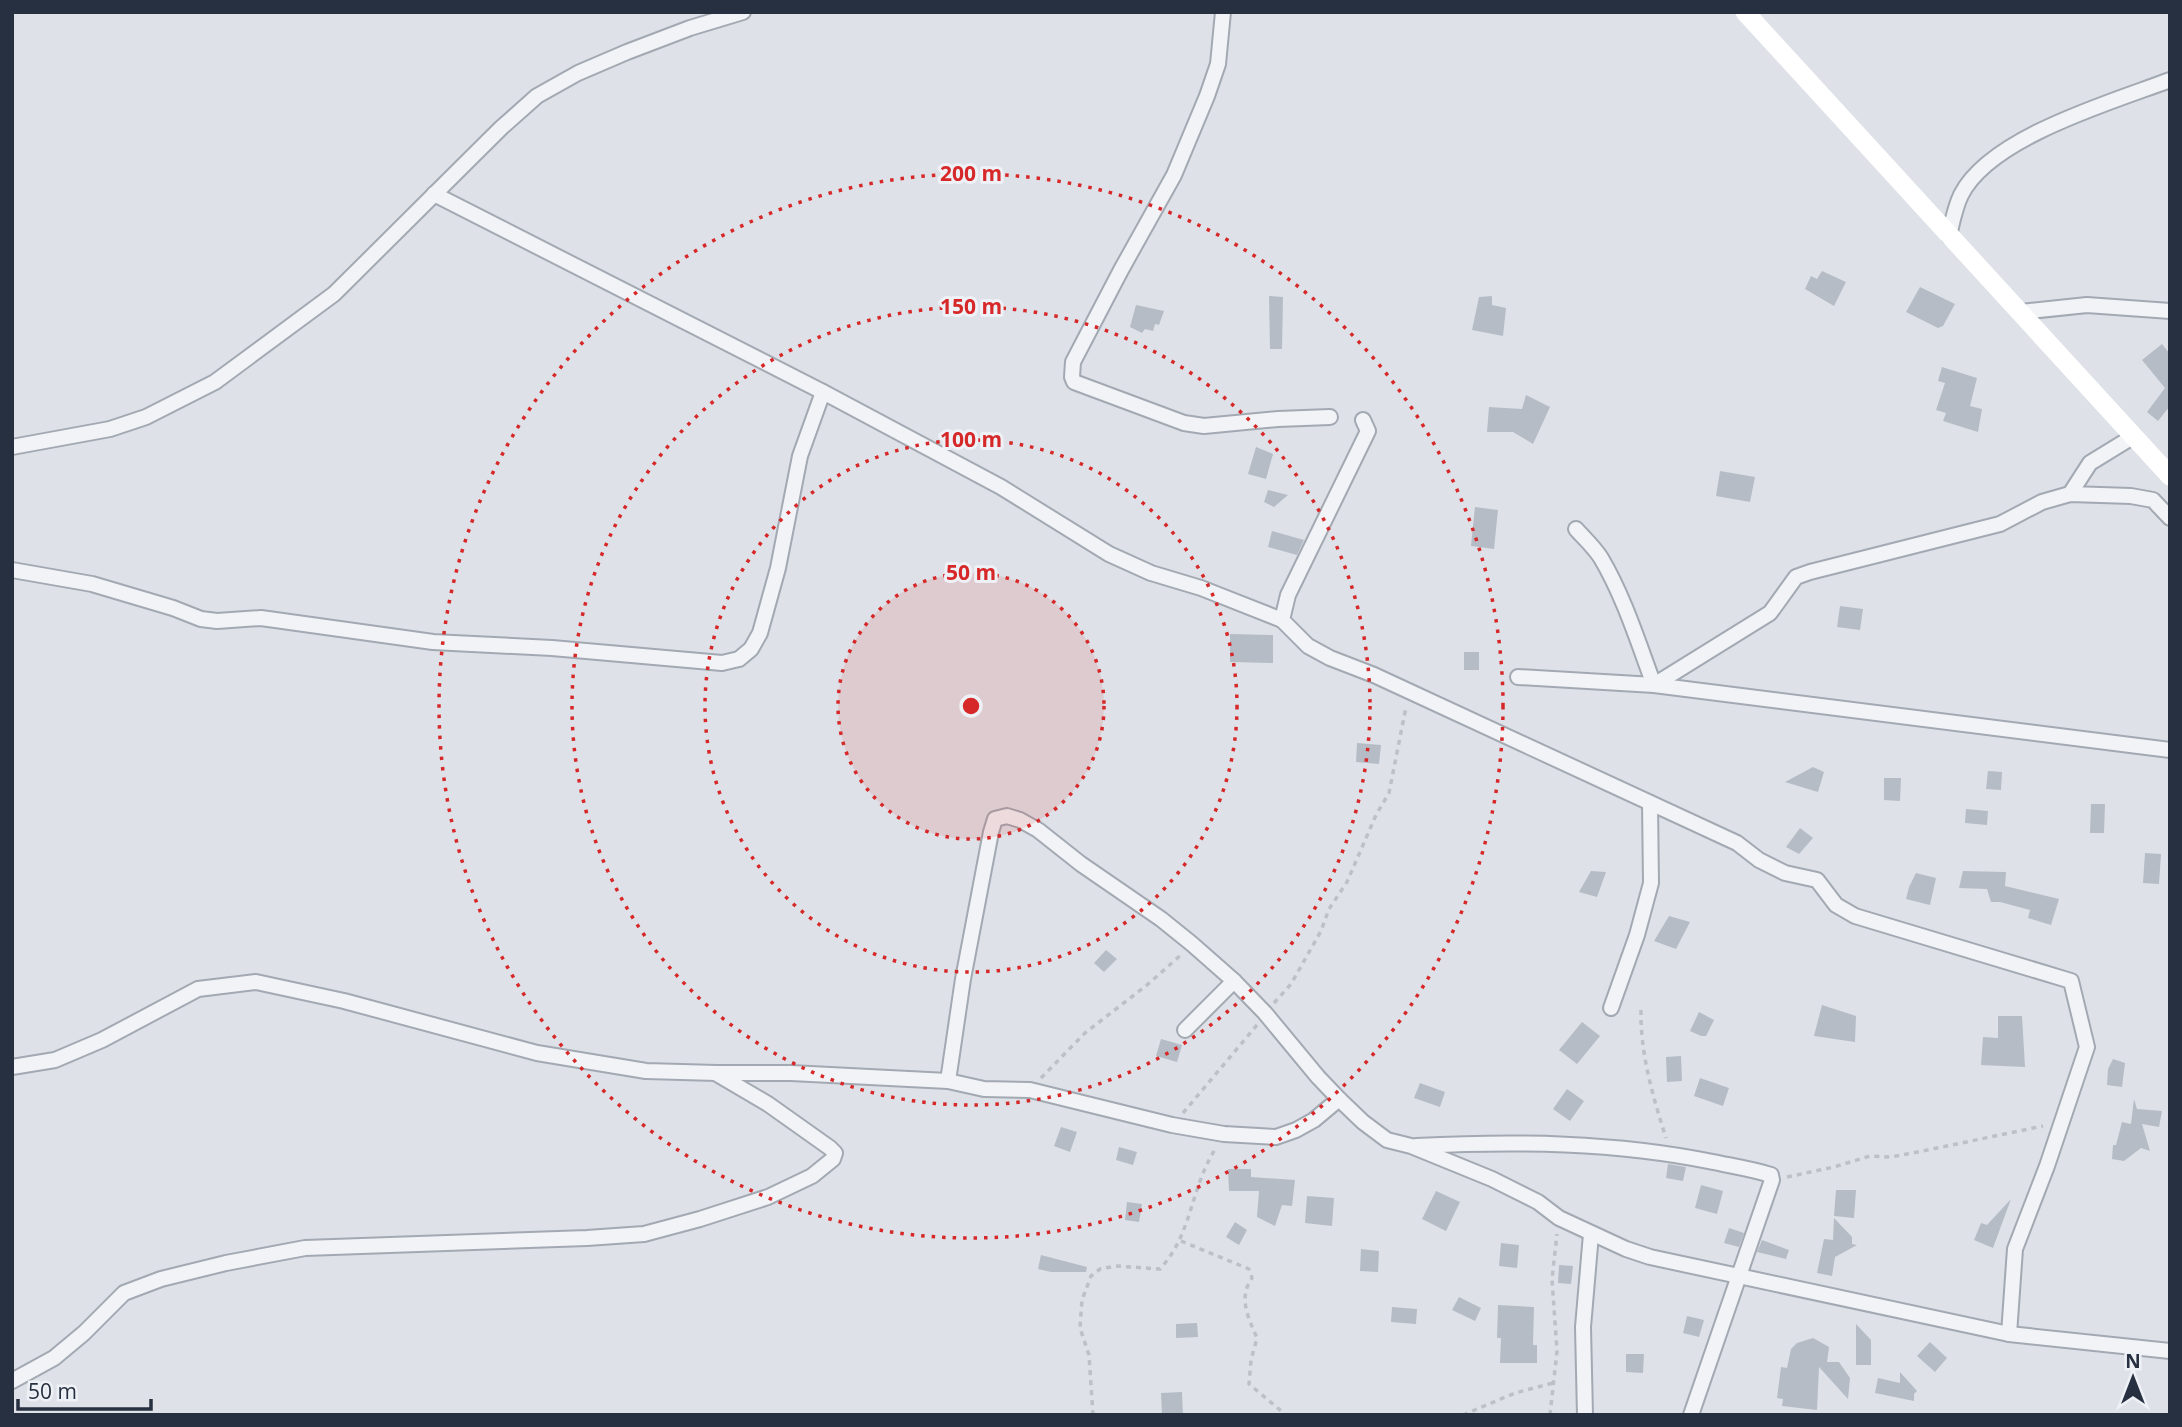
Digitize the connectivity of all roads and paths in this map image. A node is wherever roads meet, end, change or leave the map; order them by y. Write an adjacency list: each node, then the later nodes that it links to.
1 (743, 12): 5 (street)
2 (1223, 12): 10 (street)
3 (1745, 12): 6 (main road)
4 (2170, 80): 6 (street)
5 (434, 194): 9 (street); 13 (street)
6 (1949, 236): 8 (main road)
7 (2170, 311): 8 (street)
8 (2021, 312): 12 (main road)
9 (822, 392): 18 (street); 19 (street)
10 (1330, 417)
11 (1363, 420): 19 (street)
12 (2134, 436): 14 (main road); 15 (street)
13 (12, 447)
14 (2170, 476)
15 (2070, 495): 16 (street); 21 (street)
16 (2170, 518)
17 (1576, 529): 21 (street)
18 (12, 570)
19 (1282, 620): 22 (street)
20 (1518, 677): 21 (street)
21 (1654, 685): 23 (street)
22 (1408, 691): 24 (street); 29 (path)
23 (2170, 750)
24 (1650, 803): 27 (street); 36 (street)
25 (1192, 944): 26 (street); 33 (street); 34 (path)
26 (1234, 981): 29 (street); 30 (street)
27 (1611, 1008)
28 (1641, 1010): 40 (path)
29 (1265, 1013): 35 (street); 37 (path)
30 (1185, 1030)
31 (12, 1067): 32 (street)
32 (717, 1073): 33 (street); 48 (street)
33 (948, 1081): 34 (street)
34 (1030, 1090): 37 (street)
35 (1339, 1098): 38 (street); 39 (street)
36 (2062, 1122): 41 (path); 46 (street)
37 (1172, 1125): 38 (street)
38 (1224, 1135): 44 (path)
39 (1411, 1146): 40 (street); 42 (street)
40 (1671, 1153): 41 (street)
41 (1772, 1180): 45 (street)
42 (1559, 1218): 43 (street); 49 (path)
43 (1591, 1234): 45 (street); 54 (street)
44 (1181, 1241): 50 (path); 51 (path)
45 (1738, 1276): 46 (street); 55 (street)
46 (2009, 1334): 47 (street)
47 (2170, 1351)
48 (12, 1381)
49 (1554, 1383): 52 (path); 53 (path)
50 (1093, 1415)
51 (1286, 1415)
52 (1463, 1415)
53 (1550, 1415)
54 (1585, 1415)
55 (1691, 1415)

